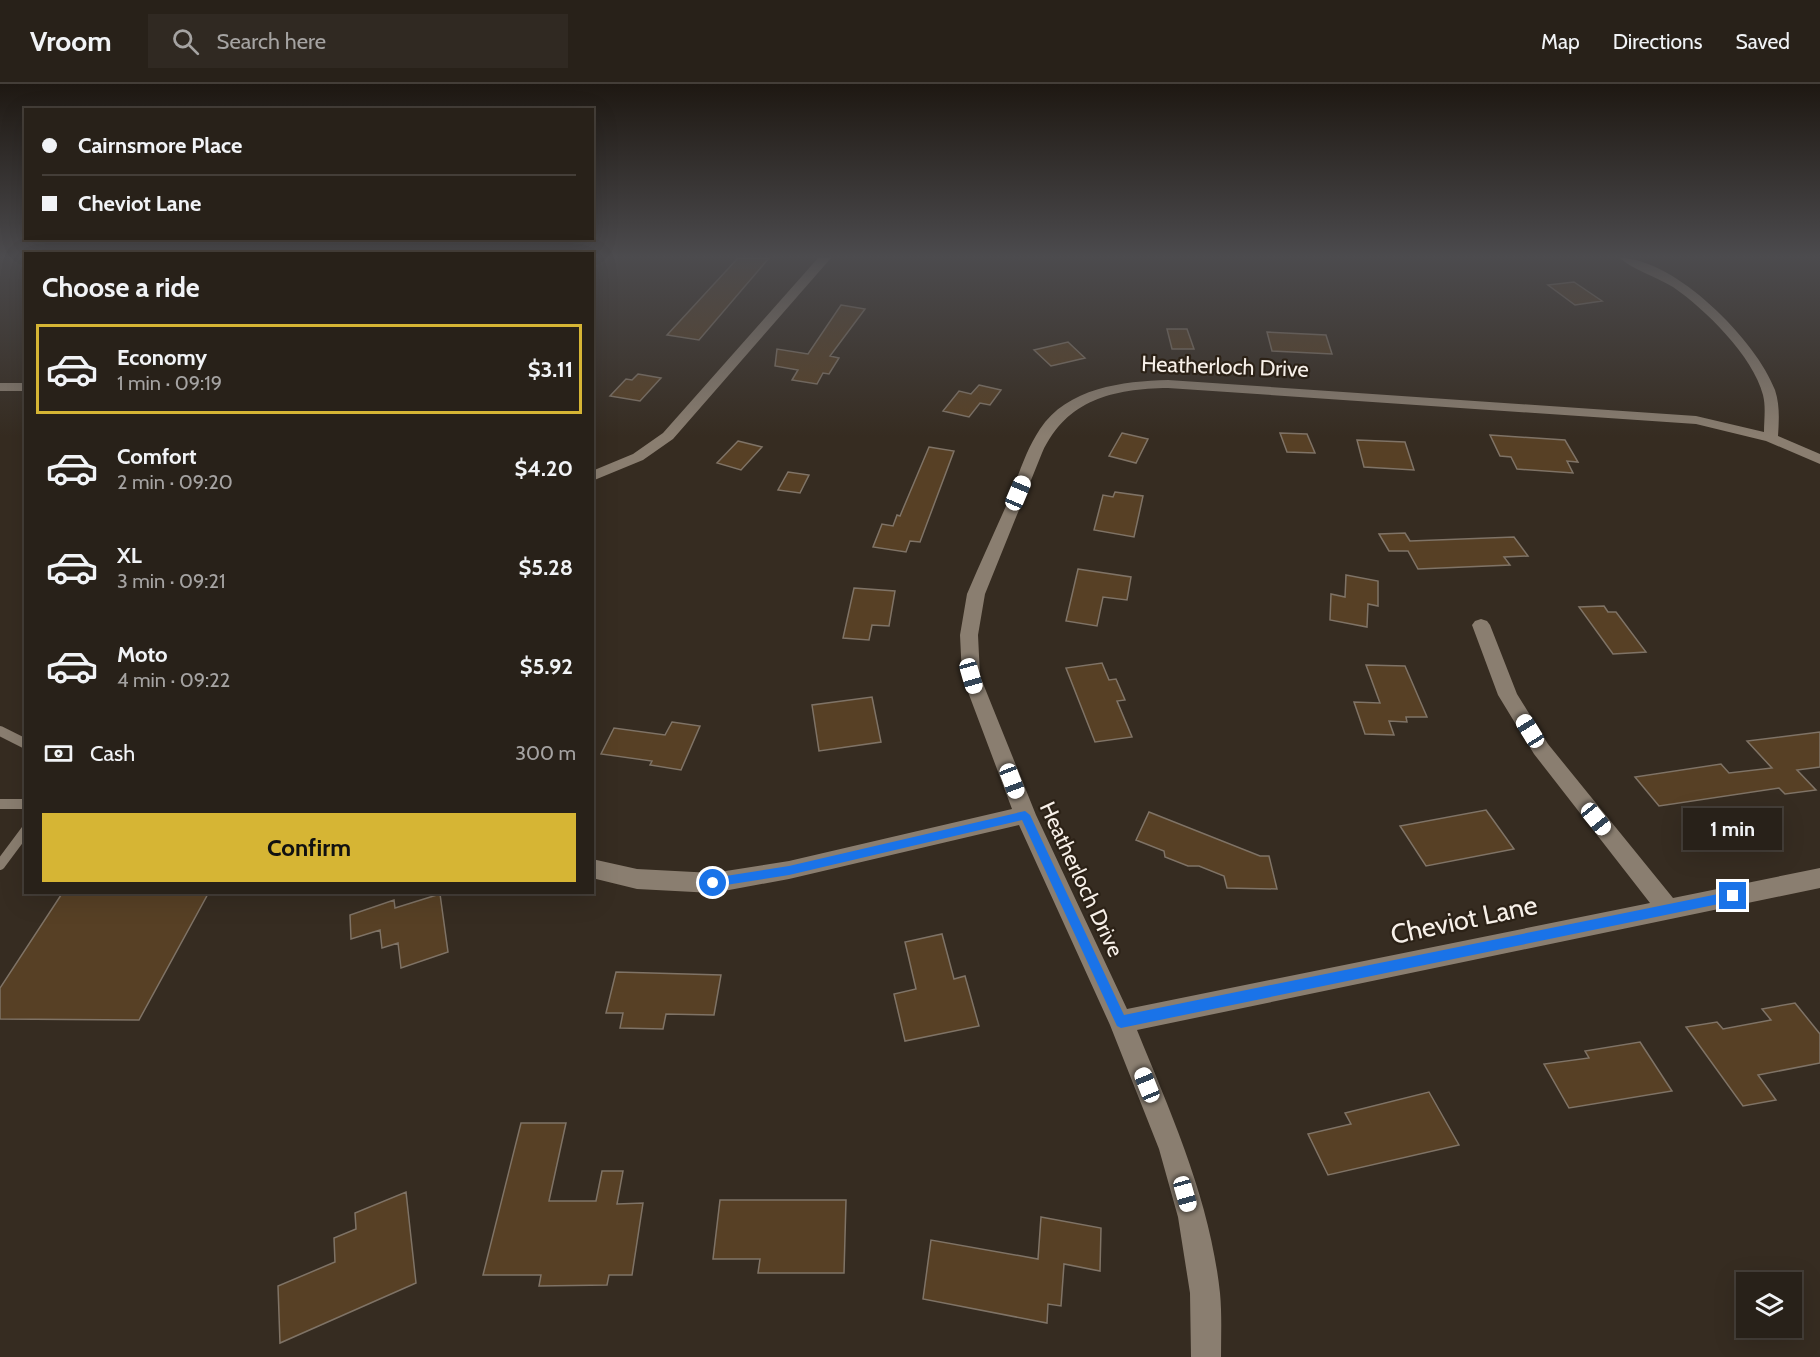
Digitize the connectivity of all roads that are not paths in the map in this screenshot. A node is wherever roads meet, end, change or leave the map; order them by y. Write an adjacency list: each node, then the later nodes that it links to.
1 (773, 317): 7 (street)
2 (1717, 317): 5 (street)
3 (0, 387): 4 (street)
4 (24, 387)
5 (1771, 438): 6 (street, Heatherloch Drive); 13 (street, Heatherloch Drive)
6 (1820, 459)
7 (594, 476)
8 (1481, 625): 18 (street)
9 (0, 732): 10 (lane)
10 (24, 743)
11 (0, 804): 12 (lane)
12 (24, 804)
13 (1025, 815): 16 (street); 19 (street, Heatherloch Drive)
14 (24, 833): 15 (lane)
15 (0, 865)
16 (594, 868)
17 (1820, 878): 18 (street, Cheviot Lane)
18 (1668, 909): 19 (street, Cheviot Lane)
19 (1121, 1022): 20 (street, Heatherloch Drive)
20 (1206, 1357)

